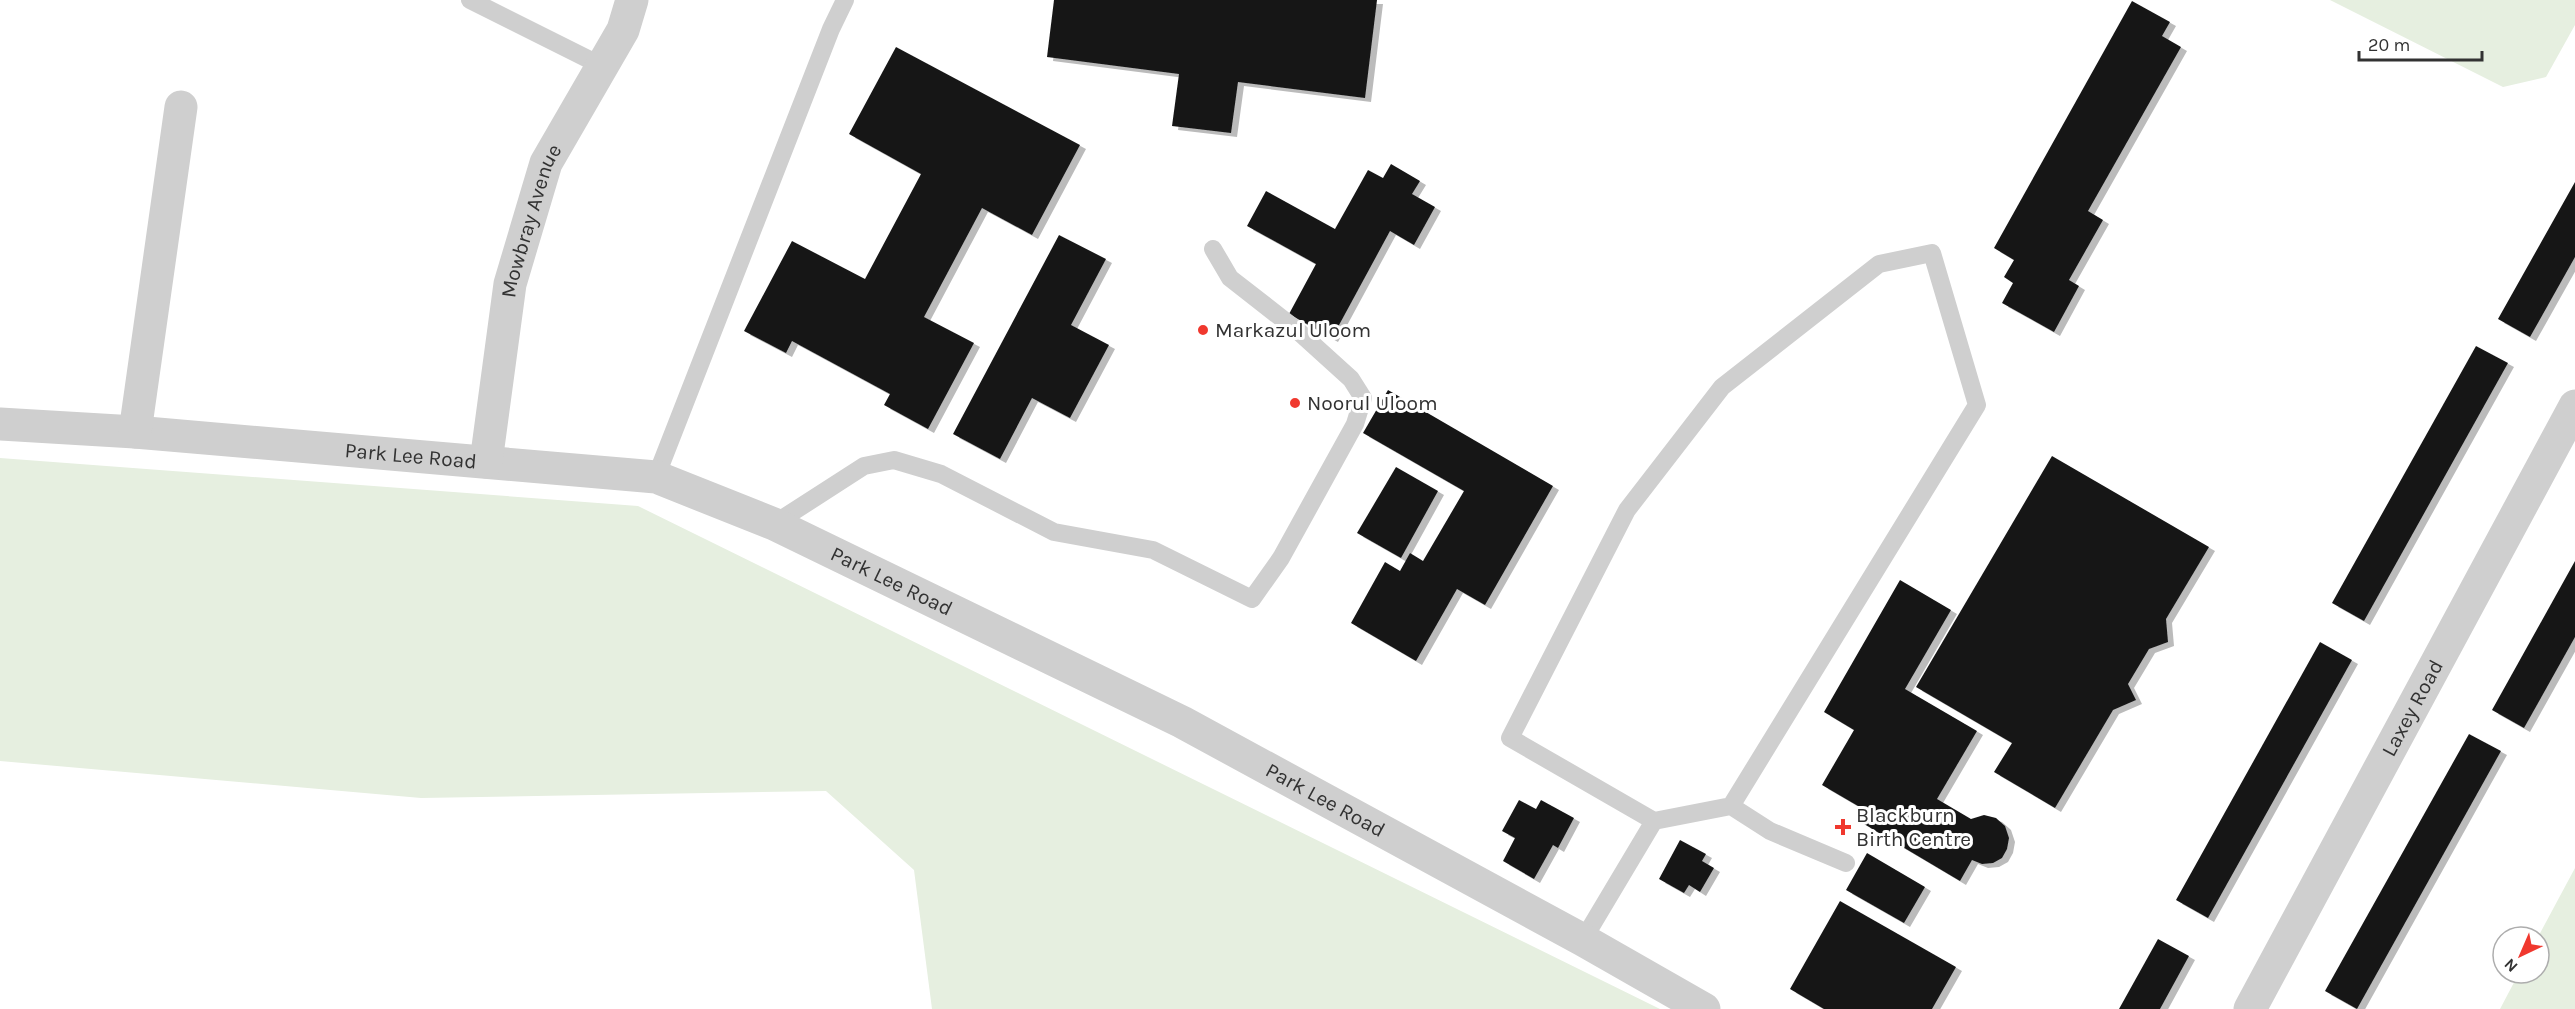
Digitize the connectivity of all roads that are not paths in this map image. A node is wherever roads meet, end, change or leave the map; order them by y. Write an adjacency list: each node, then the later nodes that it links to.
1 (470, 0): 4 (lane)
2 (632, 0): 4 (street, Mowbray Avenue)
3 (845, 0): 11 (lane)
4 (602, 66): 10 (street, Mowbray Avenue)
5 (181, 107): 9 (street)
6 (1213, 249): 12 (lane)
7 (2575, 406): 18 (street, Laxey Road)
8 (0, 424): 9 (street, Park Lee Road)
9 (135, 432): 10 (street, Park Lee Road)
10 (486, 462): 11 (street, Park Lee Road)
11 (656, 477): 12 (street, Park Lee Road)
12 (774, 524): 16 (street, Park Lee Road)
13 (1731, 806): 14 (lane); 14 (lane); 15 (lane)
14 (1654, 821): 16 (lane)
15 (1846, 863)
16 (1583, 940): 17 (street, Park Lee Road)
17 (1704, 1009)
18 (2250, 1009)

